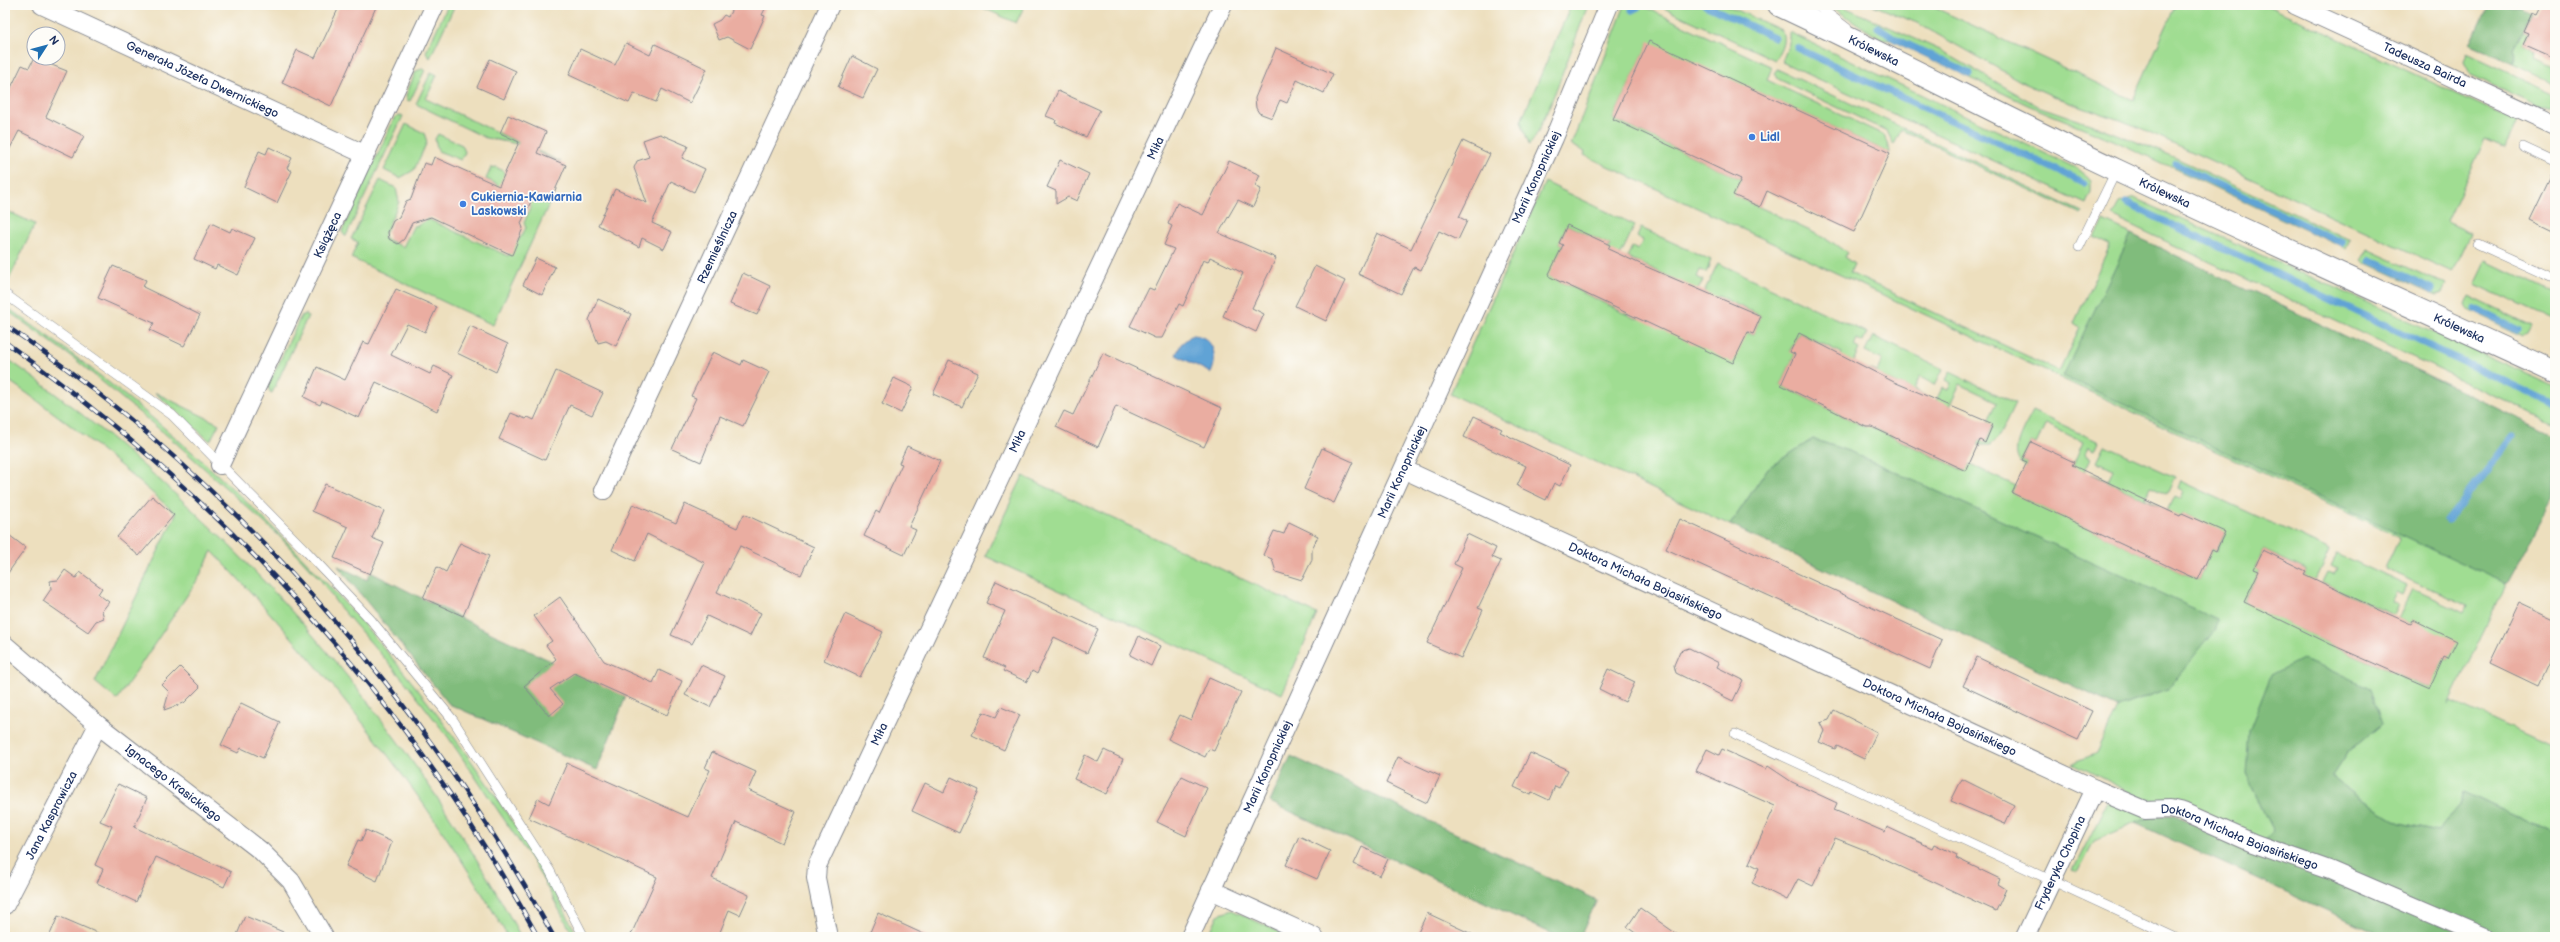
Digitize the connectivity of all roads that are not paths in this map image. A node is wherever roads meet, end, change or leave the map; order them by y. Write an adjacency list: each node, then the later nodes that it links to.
1 (42, 5): 12 (street, Generała Józefa Dwernickiego)
2 (435, 5): 12 (street, Książęca)
3 (830, 5): 22 (street, Rzemieślnicza)
4 (1223, 5): 32 (street, Miła)
5 (1609, 5): 21 (street, Marii Konopnickiej)
6 (1779, 5): 9 (main road, Królewska)
7 (1817, 5): 9 (lane)
8 (2295, 5): 10 (street, Tadeusza Bairda)
9 (1872, 48): 14 (main road, Królewska)
10 (2555, 125)
11 (2523, 147): 13 (lane)
12 (364, 154): 20 (street, Książęca)
13 (2555, 162)
14 (2116, 171): 16 (lane); 19 (main road, Królewska)
15 (2478, 244): 17 (lane)
16 (2079, 247)
17 (2555, 279)
18 (5, 294): 20 (lane)
19 (2555, 372)
20 (220, 465): 31 (lane)
21 (1405, 470): 26 (street, Doktora Michała Bojasińskiego); 28 (street, Marii Konopnickiej)
22 (604, 490)
23 (5, 645): 24 (street, Ignacego Krasickiego)
24 (98, 725): 29 (street, Jana Kasprowicza); 30 (street, Ignacego Krasickiego)
25 (1735, 734): 27 (lane)
26 (2095, 789): 27 (street, Fryderyka Chopina); 37 (street, Doktora Michała Bojasińskiego)
27 (2051, 881): 35 (street, Fryderyka Chopina); 36 (lane)
28 (1211, 890): 33 (street, Marii Konopnickiej); 34 (street)
29 (5, 905)
30 (324, 937)
31 (584, 937)
32 (828, 937)
33 (1190, 937)
34 (1314, 937)
35 (2025, 937)
36 (2174, 937)
37 (2485, 937)

